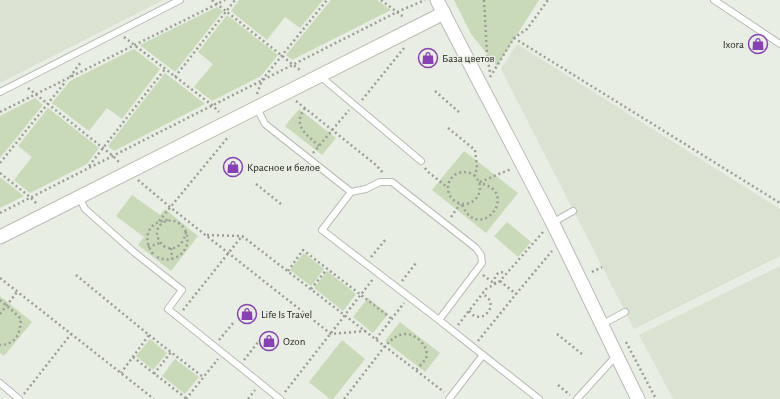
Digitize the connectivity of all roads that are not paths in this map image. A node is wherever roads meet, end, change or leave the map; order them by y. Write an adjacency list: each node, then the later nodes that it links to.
1 (180, 0): 7 (lane)
2 (438, 0): 4 (street)
3 (714, 0): 5 (lane)
4 (444, 13): 6 (street); 13 (street)
5 (780, 44)
6 (316, 78): 8 (street); 9 (lane)
7 (0, 92)
8 (253, 110): 10 (lane); 11 (street)
9 (421, 161)
10 (351, 192): 16 (lane); 16 (lane)
11 (79, 197): 14 (street); 23 (lane)
12 (573, 211): 13 (lane)
13 (547, 227): 17 (street)
14 (0, 237)
15 (625, 312): 17 (lane)
16 (439, 320): 18 (lane)
17 (601, 325): 19 (street)
18 (483, 355): 21 (lane); 24 (lane)
19 (616, 356): 25 (lane); 26 (street)
20 (0, 383): 22 (lane)
21 (450, 398)
22 (20, 399)
23 (280, 399)
24 (539, 399)
25 (577, 399)
26 (638, 399)

